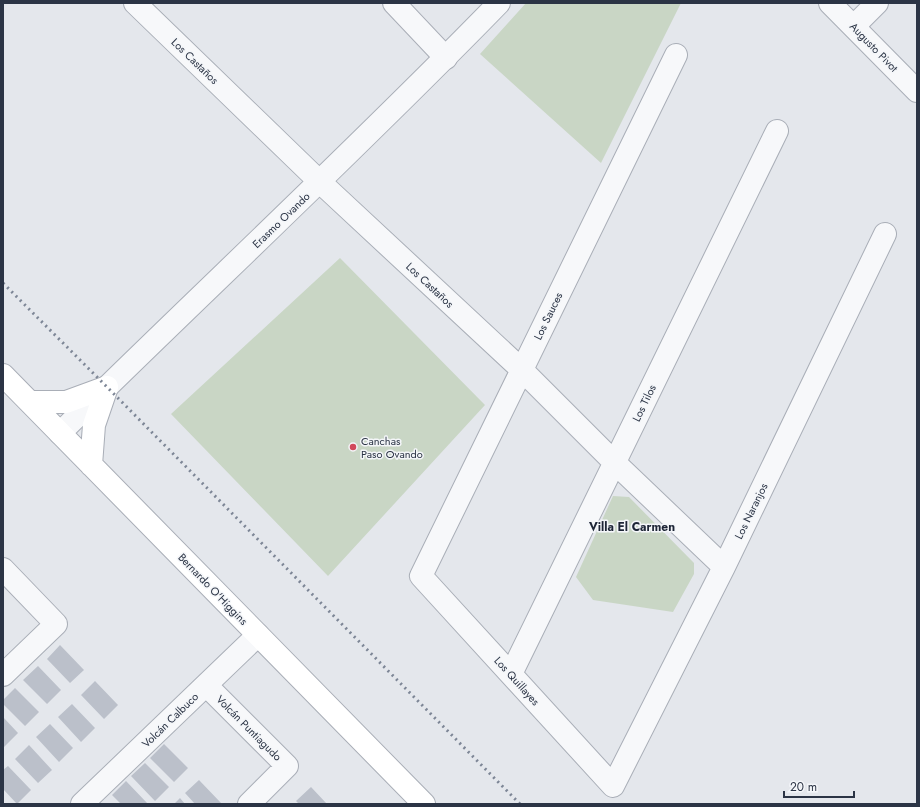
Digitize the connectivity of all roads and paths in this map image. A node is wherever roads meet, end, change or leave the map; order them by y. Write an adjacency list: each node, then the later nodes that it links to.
1 (135, 3): 11 (street, Los Castaños)
2 (394, 3): 8 (street)
3 (499, 3): 8 (street, Erasmo Ovando)
4 (830, 3): 6 (street, Augusto Pivot)
5 (878, 3): 6 (street)
6 (854, 26): 9 (street, Augusto Pivot)
7 (676, 55): 13 (street, Los Sauces)
8 (446, 58): 11 (street, Erasmo Ovando)
9 (917, 92)
10 (777, 131): 18 (street, Los Tilos)
11 (320, 182): 13 (street, Los Castaños); 15 (street, Erasmo Ovando)
12 (885, 234): 20 (street, Los Naranjos)
13 (522, 370): 18 (street, Los Castaños); 22 (street, Los Sauces)
14 (3, 375): 16 (main road, Bernardo O'Higgins)
15 (107, 387): 16 (main road); 17 (street, Erasmo Ovando); 19 (main road)
16 (30, 402): 17 (main road, Bernardo O'Higgins)
17 (60, 433): 19 (main road, Bernardo O'Higgins)
18 (615, 463): 20 (street, Los Castaños); 24 (street, Los Tilos)
19 (91, 464): 23 (main road, Bernardo O'Higgins)
20 (724, 567): 27 (street, Los Naranjos)
21 (3, 569): 25 (street)
22 (421, 576): 24 (street, Los Quillayes)
23 (258, 635): 26 (street, Volcán Calbuco); 30 (main road, Bernardo O'Higgins)
24 (511, 674): 27 (street, Los Quillayes)
25 (3, 675)
26 (206, 685): 28 (street, Volcán Calbuco); 29 (street, Volcán Puntiagudo)
27 (613, 786)
28 (82, 804)
29 (249, 804)
30 (424, 804)

